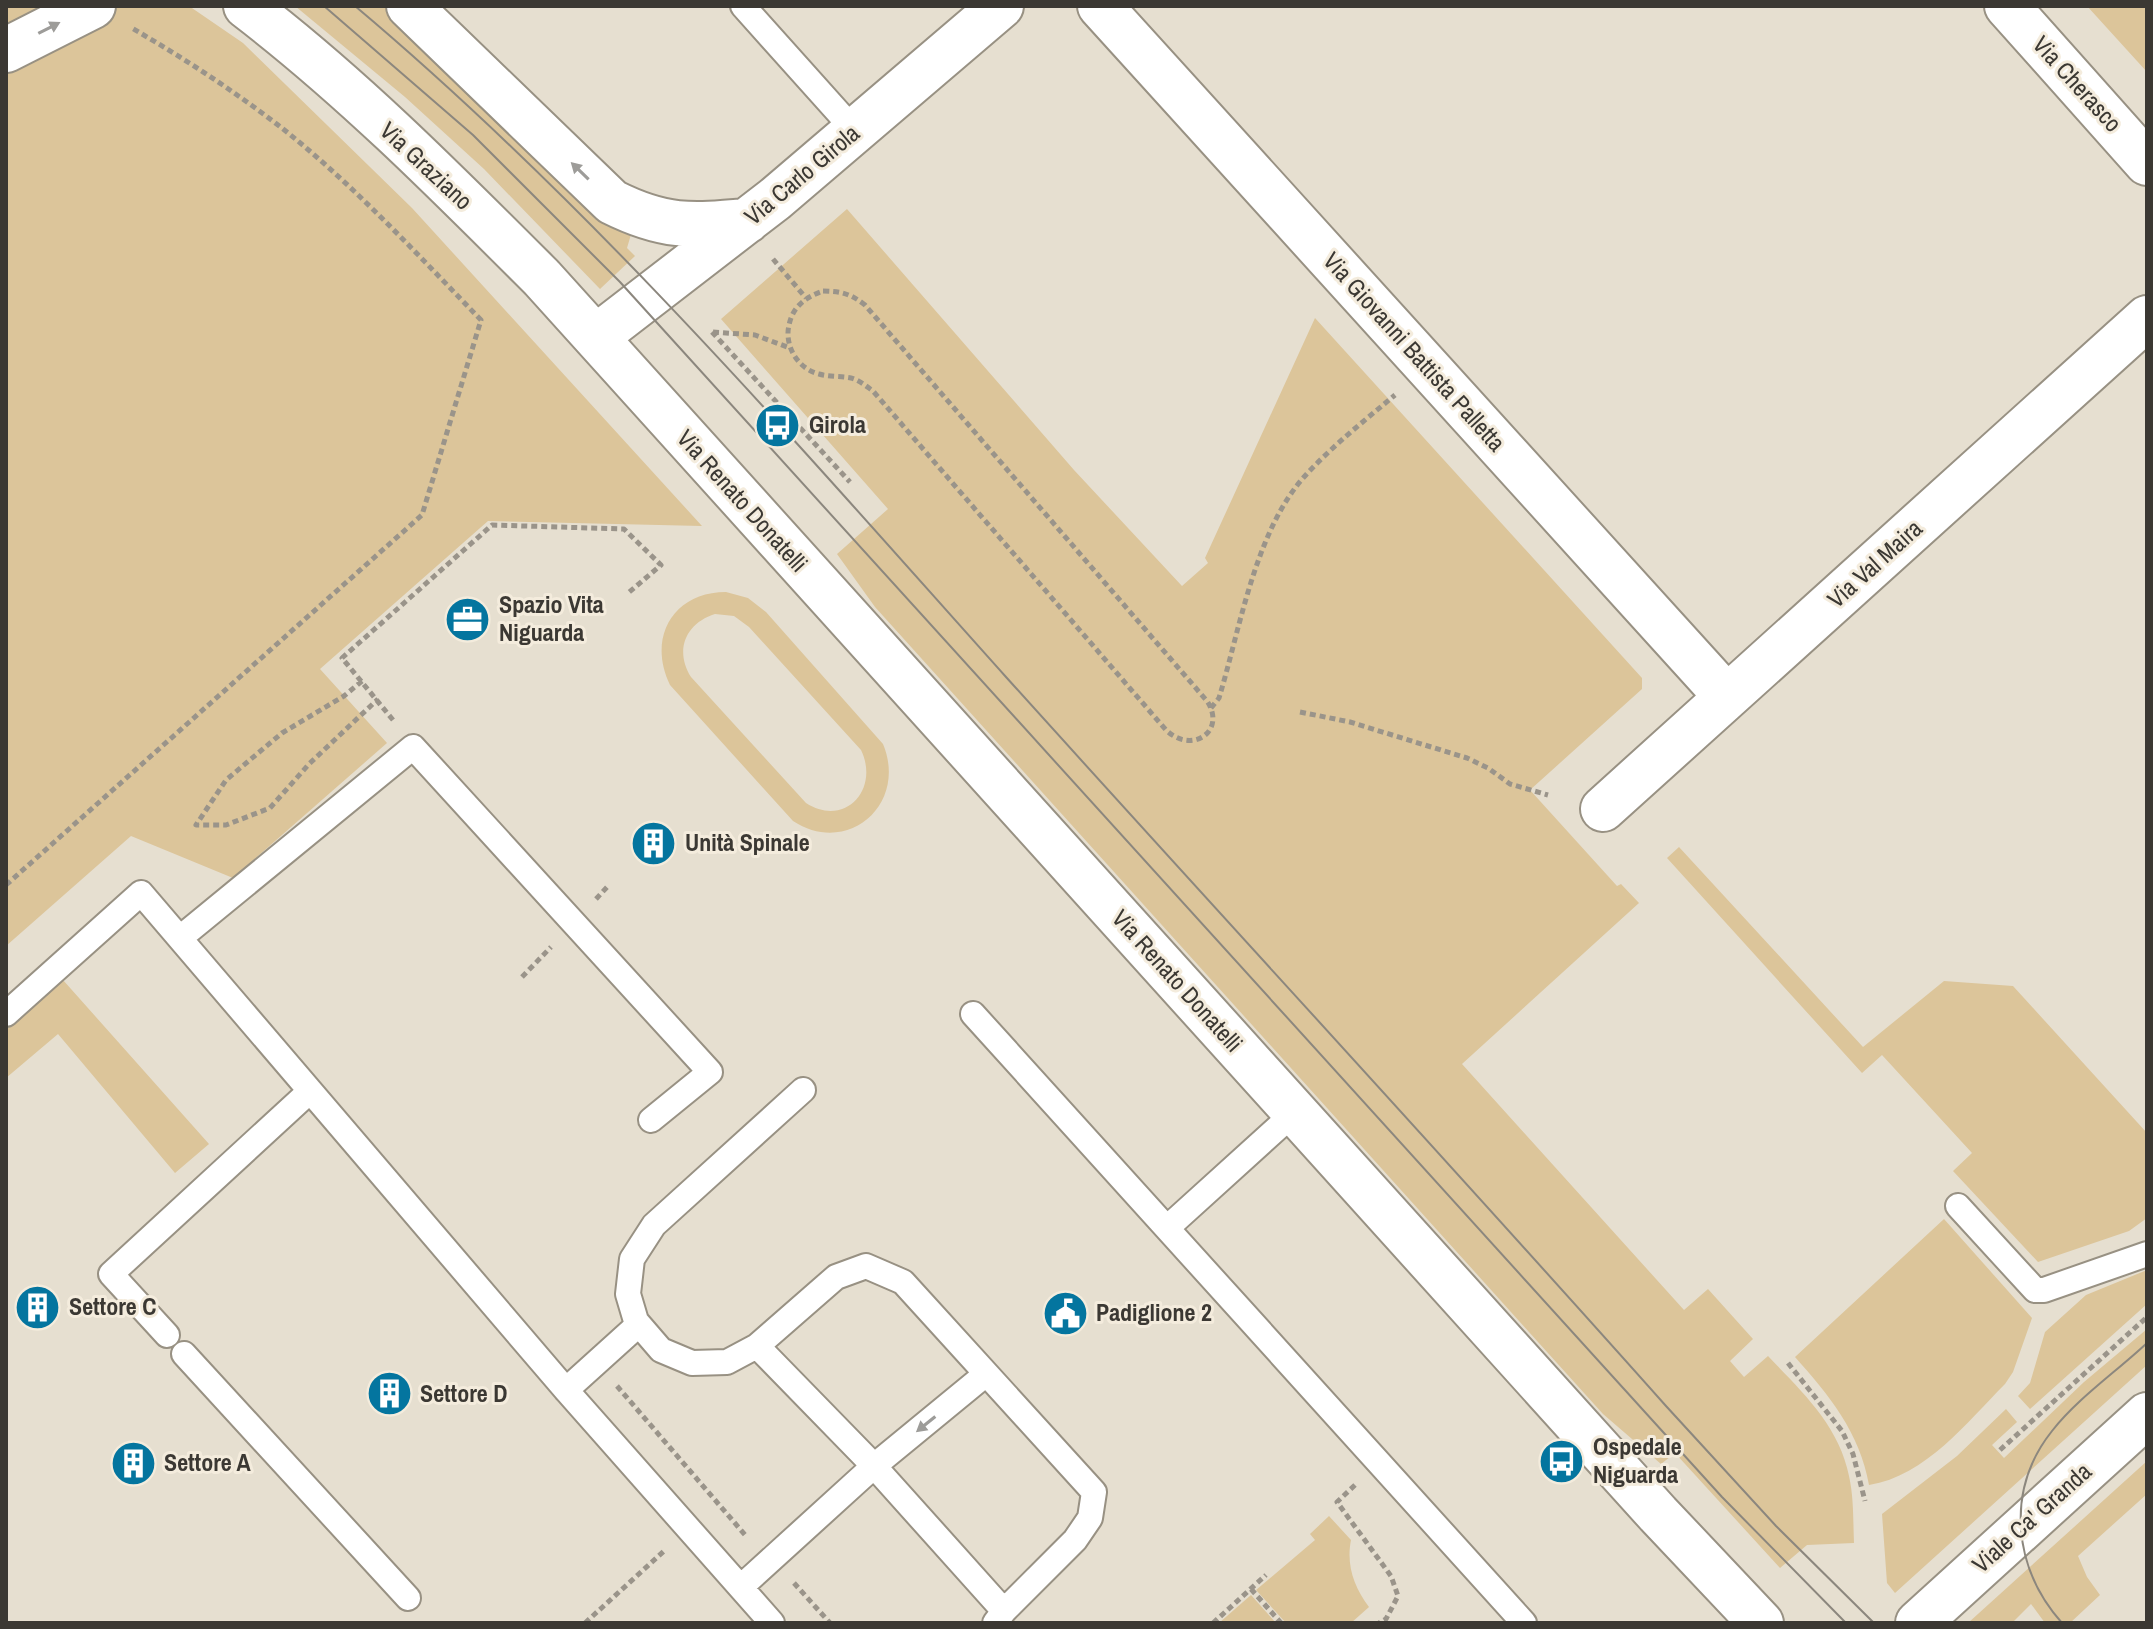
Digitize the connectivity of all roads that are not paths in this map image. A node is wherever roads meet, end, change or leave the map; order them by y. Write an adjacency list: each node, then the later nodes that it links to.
1 (246, 6): 13 (street, Via Graziano)
2 (409, 6): 11 (street, one-way to 2)
3 (743, 6): 9 (lane)
4 (1001, 6): 9 (street, Via Carlo Girola)
5 (1100, 6): 14 (street, Via Giovanni Battista Palletta)
6 (2007, 6): 10 (street, Via Cherasco)
7 (107, 14): 8 (street, one-way to 7)
8 (6, 50)
9 (855, 131): 11 (street, Via Carlo Girola)
10 (2147, 163)
11 (747, 221): 13 (street, Via Carlo Girola)
12 (2147, 318): 14 (street, Via Val Maira)
13 (596, 337): 21 (street, Via Renato Donatelli)
14 (1727, 697): 15 (street, Via Val Maira)
15 (1603, 809)
16 (180, 938): 17 (lane); 20 (lane); 22 (lane)
17 (6, 1014)
18 (973, 1014): 24 (lane)
19 (803, 1090): 26 (lane)
20 (310, 1091): 27 (lane); 31 (lane)
21 (1295, 1112): 24 (lane); 39 (street, Via Renato Donatelli)
22 (651, 1120)
23 (1958, 1206): 25 (lane)
24 (1167, 1228): 38 (lane)
25 (2147, 1254)
26 (638, 1325): 28 (lane); 31 (lane)
27 (167, 1335)
28 (757, 1346): 30 (lane); 33 (lane)
29 (184, 1354): 35 (lane)
30 (986, 1374): 33 (lane, one-way to 33); 36 (lane)
31 (566, 1390): 34 (lane)
32 (2147, 1415): 40 (street, Viale Ca' Granda)
33 (874, 1466): 34 (lane); 36 (lane)
34 (742, 1586): 37 (lane)
35 (408, 1598)
36 (1000, 1617)
37 (772, 1623)
38 (1524, 1623)
39 (1761, 1623)
40 (1918, 1623)

